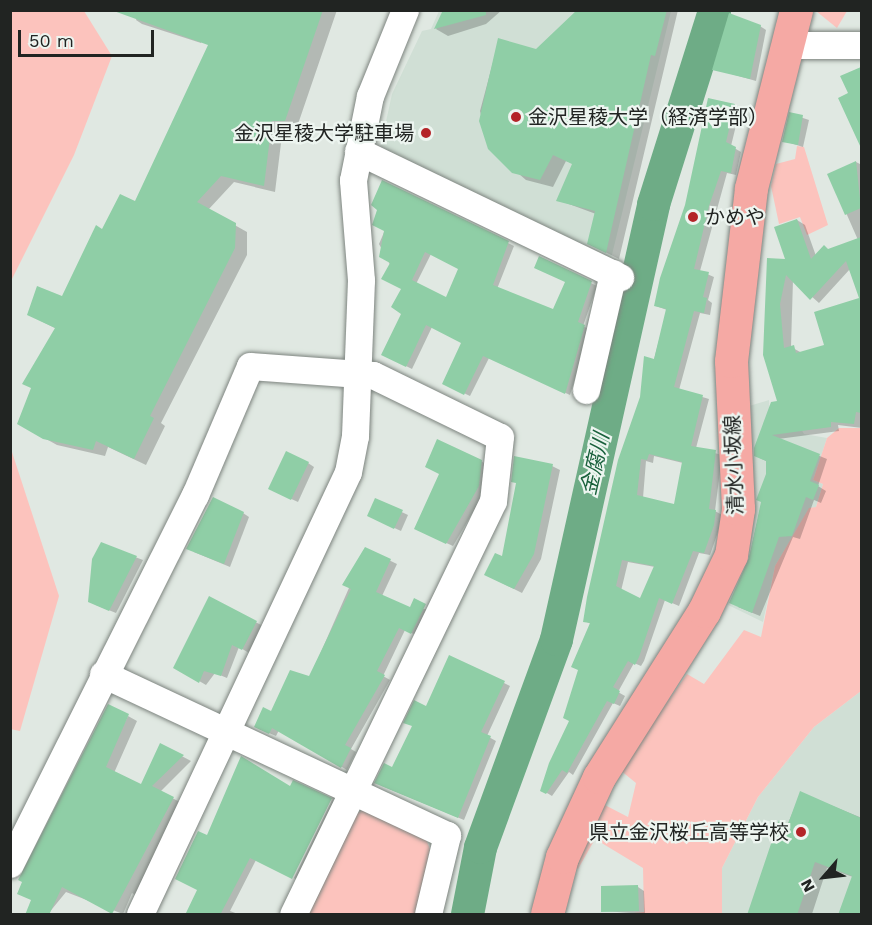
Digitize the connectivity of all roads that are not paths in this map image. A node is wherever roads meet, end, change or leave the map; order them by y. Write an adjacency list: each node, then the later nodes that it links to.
1 (405, 10): 5 (street)
2 (796, 10): 3 (main road, 清水小坂線)
3 (788, 45): 4 (street); 15 (main road, 清水小坂線)
4 (861, 45)
5 (358, 151): 6 (street); 7 (street)
6 (357, 373): 8 (street); 9 (street); 10 (street)
7 (586, 390)
8 (103, 674): 9 (street); 11 (street)
9 (224, 734): 10 (street); 12 (street)
10 (354, 791): 13 (street); 14 (street)
11 (10, 864)
12 (140, 915)
13 (293, 915)
14 (428, 915)
15 (547, 915)

